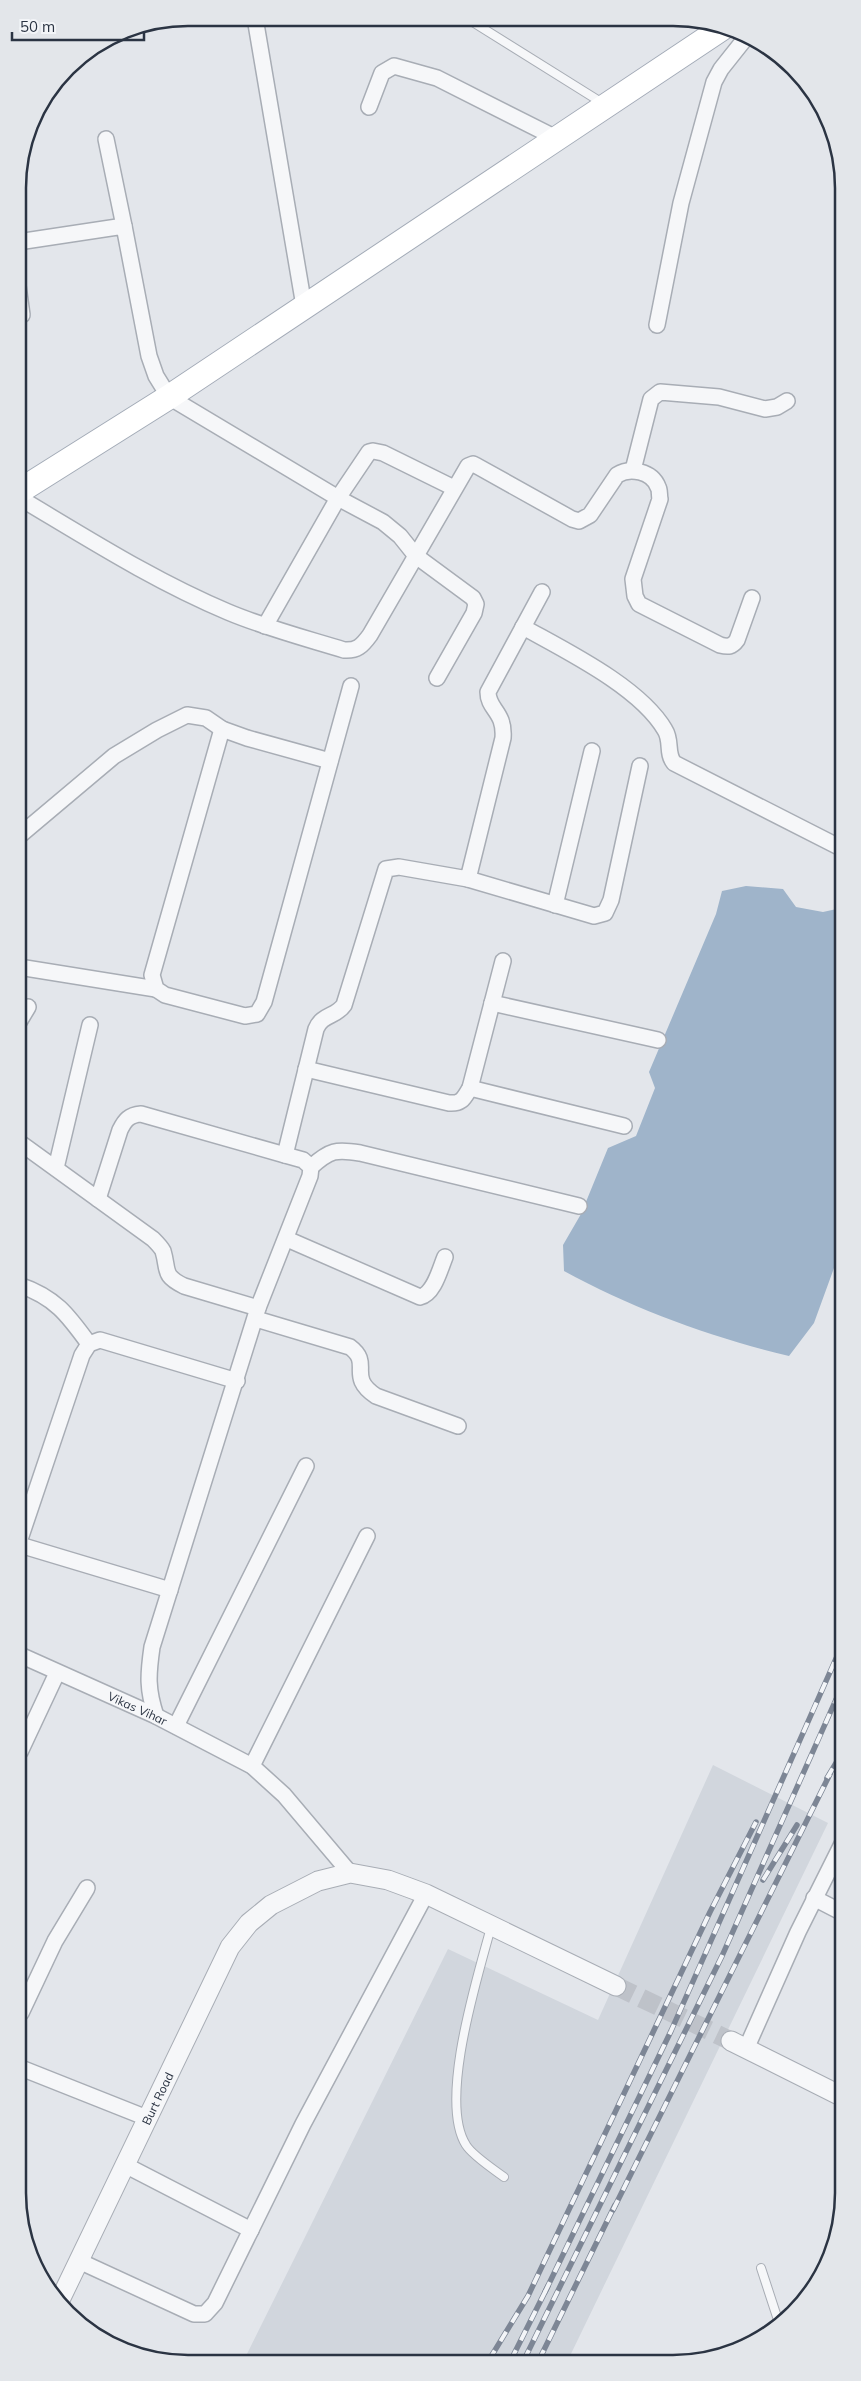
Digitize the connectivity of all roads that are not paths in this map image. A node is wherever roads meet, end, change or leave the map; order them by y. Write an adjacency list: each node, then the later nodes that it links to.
1 (480, 26): 6 (lane)
2 (257, 27): 11 (street)
3 (716, 32): 6 (main road)
4 (742, 42): 12 (street)
5 (369, 106): 7 (street)
6 (605, 106): 7 (main road)
7 (556, 138): 11 (main road)
8 (106, 139): 9 (street)
9 (124, 226): 10 (street); 13 (street)
10 (27, 241)
11 (304, 306): 13 (main road)
12 (657, 325)
13 (169, 397): 16 (main road); 18 (street)
14 (787, 401): 15 (street)
15 (632, 470): 17 (street); 22 (street)
16 (27, 486)
17 (454, 488): 18 (street); 20 (street)
18 (338, 498): 20 (street); 23 (street)
19 (27, 502): 23 (street)
20 (416, 556): 23 (street); 25 (street)
21 (542, 592): 24 (street)
22 (752, 598)
23 (264, 626)
24 (523, 627): 32 (street); 33 (street)
25 (437, 678)
26 (351, 686): 29 (street)
27 (222, 729): 29 (street); 31 (street); 37 (street)
28 (592, 751): 34 (street)
29 (330, 761): 37 (street)
30 (640, 766): 34 (street)
31 (27, 830)
32 (835, 845)
33 (468, 879): 34 (street); 41 (street)
34 (555, 905)
35 (503, 961): 38 (street)
36 (27, 967): 37 (street)
37 (156, 989)
38 (492, 1003): 40 (street); 42 (street)
39 (90, 1026): 47 (street)
40 (658, 1040)
41 (306, 1069): 42 (street); 45 (street)
42 (470, 1088): 43 (street)
43 (624, 1126)
44 (27, 1147): 47 (street)
45 (285, 1155): 46 (street); 48 (street)
46 (311, 1167): 49 (street); 50 (street)
47 (56, 1168): 48 (street)
48 (98, 1199): 53 (street)
49 (579, 1206)
50 (287, 1239): 51 (street); 53 (street)
51 (445, 1257)
52 (26, 1288): 54 (street)
53 (257, 1314): 55 (street); 56 (street)
54 (89, 1344): 55 (street); 58 (street)
55 (237, 1381): 61 (street)
56 (458, 1426)
57 (306, 1466): 65 (street)
58 (26, 1520)
59 (367, 1536): 67 (street)
60 (26, 1547): 61 (street)
61 (170, 1590): 64 (street)
62 (26, 1658): 63 (street, Vikas Vihar)
63 (58, 1673): 64 (street, Vikas Vihar); 66 (street)
64 (156, 1716): 65 (street, Vikas Vihar)
65 (176, 1726): 67 (street, Vikas Vihar)
66 (26, 1739)
67 (252, 1766): 69 (street, Vikas Vihar)
68 (834, 1859): 72 (street)
69 (350, 1873): 71 (street); 80 (street, Burt Road)
70 (87, 1888): 76 (street)
71 (426, 1894): 74 (street); 83 (street)
72 (814, 1898): 73 (street); 77 (street)
73 (834, 1908)
74 (492, 1925): 75 (street); 82 (lane)
75 (616, 1986)
76 (26, 2000)
77 (738, 2045): 79 (street)
78 (26, 2070): 80 (street)
79 (834, 2093)
80 (147, 2118): 81 (street, Burt Road)
81 (125, 2165): 83 (street); 84 (street, Burt Road)
82 (504, 2177)
83 (251, 2230): 84 (street)
84 (79, 2261): 86 (street, Burt Road)
85 (760, 2268): 87 (lane)
86 (63, 2294)
87 (778, 2317)

